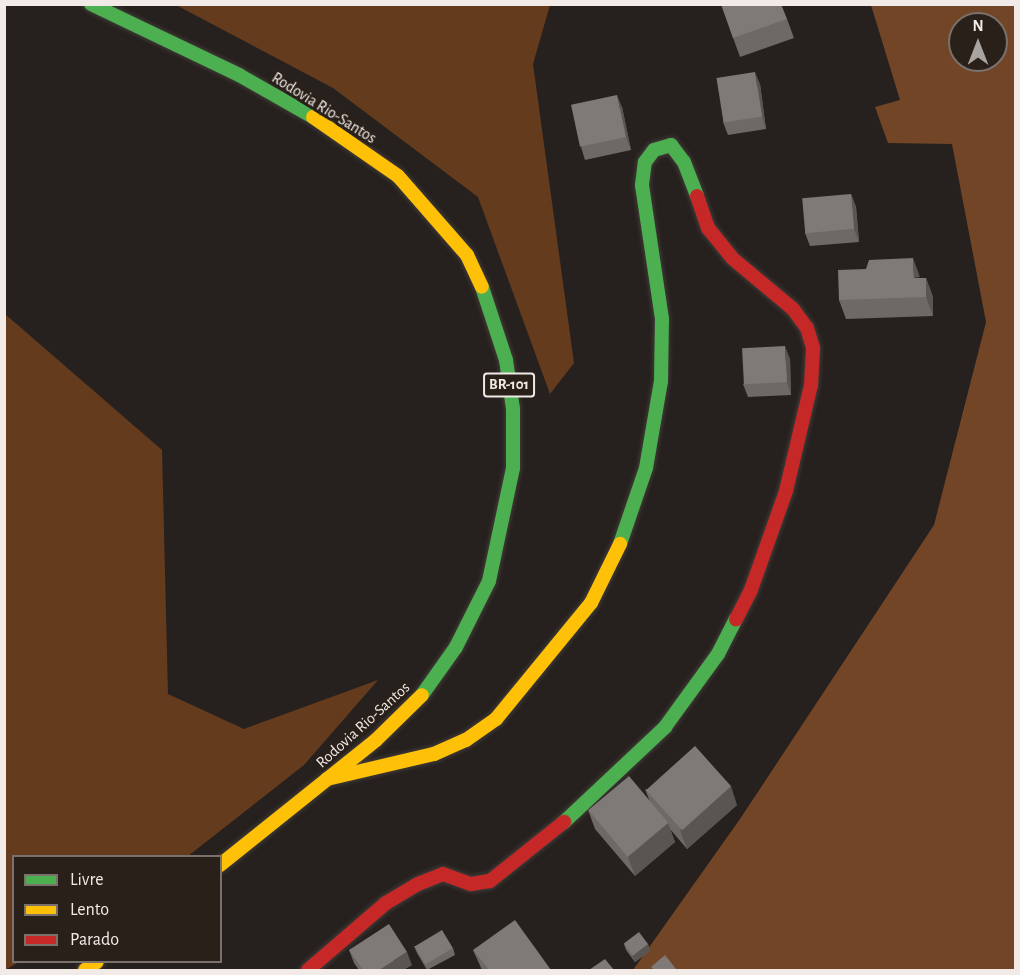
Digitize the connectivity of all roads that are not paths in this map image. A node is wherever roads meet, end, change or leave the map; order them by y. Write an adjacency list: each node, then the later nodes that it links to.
1 (91, 4): 2 (main road, Rodovia Rio-Santos / BR-101)
2 (327, 779): 3 (main road, Rodovia Rio-Santos / BR-101); 4 (main road)
3 (222, 863)
4 (308, 970)

